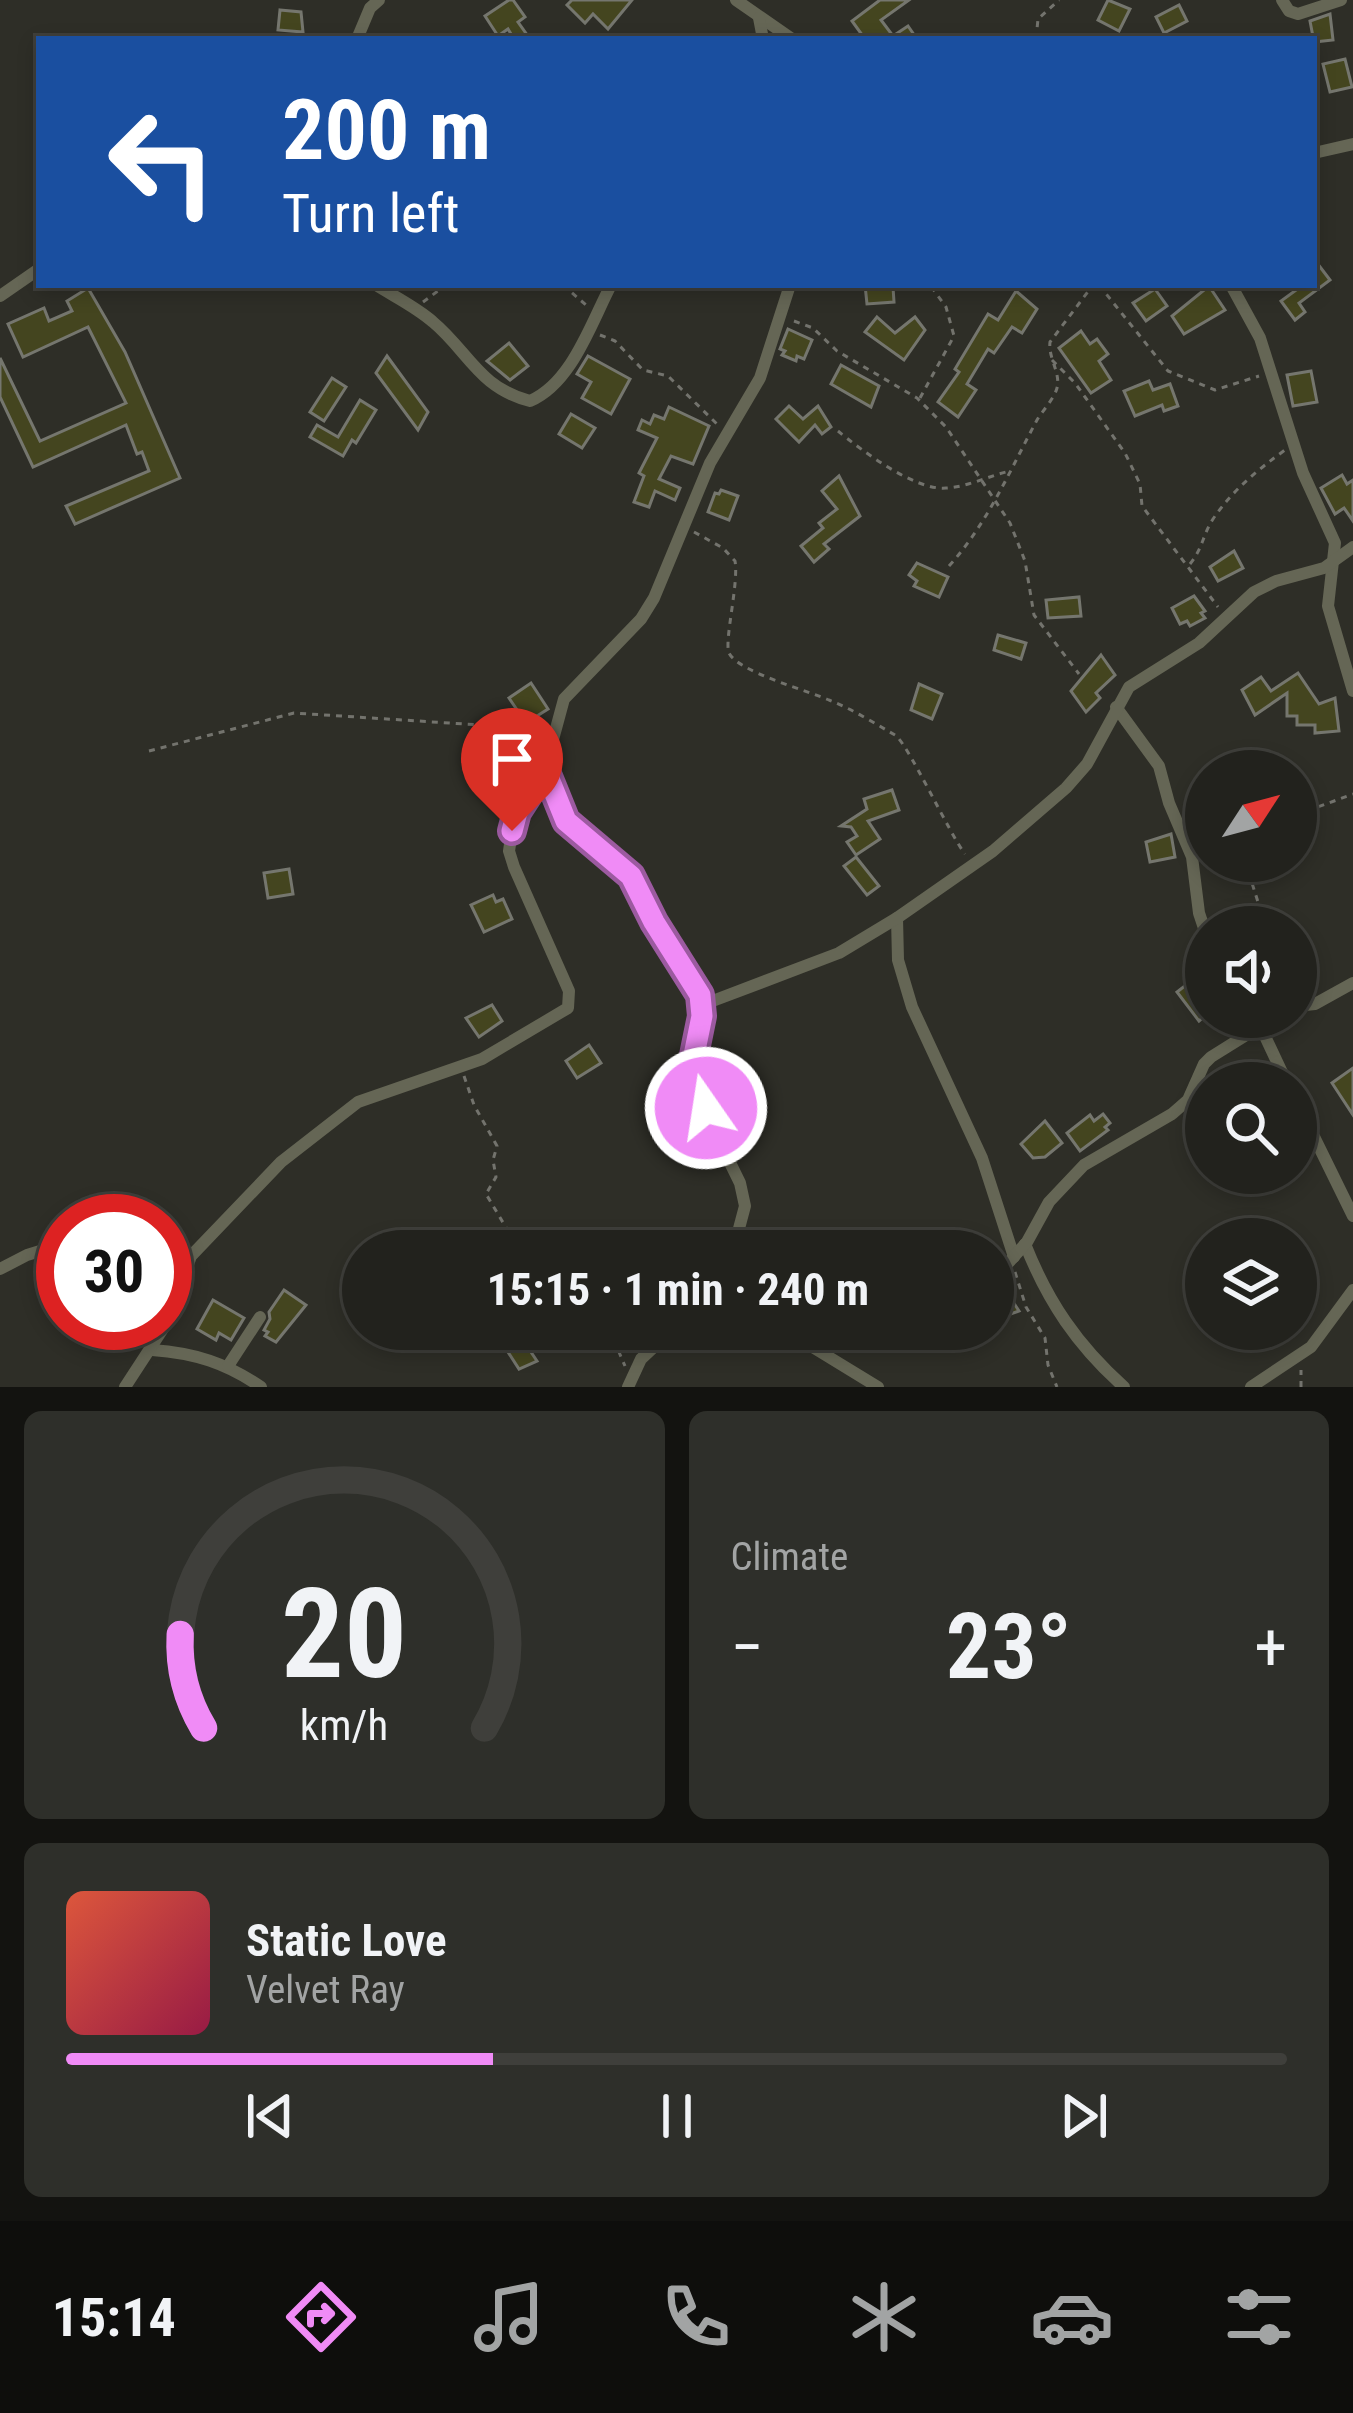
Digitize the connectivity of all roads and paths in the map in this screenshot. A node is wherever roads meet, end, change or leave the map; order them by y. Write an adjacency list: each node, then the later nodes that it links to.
1 (379, 0): 7 (street)
2 (736, 0): 6 (street)
3 (1059, 0): 10 (path)
4 (1282, 0): 5 (street)
5 (1341, 0)
6 (759, 18): 8 (street); 9 (street)
7 (358, 36)
8 (762, 36)
9 (787, 36)
10 (1036, 36)
11 (1353, 144): 12 (street)
12 (1317, 152)
13 (36, 271): 23 (street)
14 (381, 288): 24 (street)
15 (442, 288): 24 (path)
16 (566, 288): 25 (path)
17 (609, 288): 25 (street)
18 (789, 288): 26 (street)
19 (932, 288): 30 (path)
20 (1094, 288): 28 (path)
21 (1098, 288): 29 (path)
22 (1233, 288): 29 (street)
23 (0, 296)
24 (414, 308): 27 (street)
25 (595, 316): 27 (street)
26 (781, 316): 32 (street); 35 (path)
27 (586, 335): 32 (path)
28 (1050, 359): 34 (path); 41 (path)
29 (1270, 372): 33 (street)
30 (920, 398)
31 (838, 431): 35 (path)
32 (727, 435): 37 (street)
33 (1293, 443): 39 (street); 41 (path)
34 (1012, 470): 35 (path); 36 (path)
35 (979, 479): 36 (path)
36 (995, 501): 40 (path); 43 (path)
37 (686, 514): 46 (street); 51 (path)
38 (1353, 547): 39 (street)
39 (1335, 560): 42 (street); 44 (street)
40 (950, 566)
41 (1189, 566): 42 (path)
42 (1225, 617): 45 (street)
43 (1079, 674)
44 (1353, 691)
45 (1116, 707): 51 (street); 52 (street)
46 (555, 729): 47 (path); 48 (street)
47 (149, 751)
48 (545, 769): 56 (street); 58 (street)
49 (1353, 794): 50 (path)
50 (1317, 807)
51 (975, 864): 53 (street)
52 (1197, 906)
53 (897, 918): 56 (street); 63 (street)
54 (1353, 983): 55 (street)
55 (1317, 1003)
56 (702, 1005): 62 (street)
57 (1238, 1038): 64 (street)
58 (463, 1068): 61 (path); 67 (street)
59 (1317, 1143): 60 (street)
60 (1353, 1216)
61 (507, 1230)
62 (739, 1230)
63 (1004, 1230)
64 (1025, 1244): 66 (street); 82 (street)
65 (36, 1251): 69 (street)
66 (1014, 1258)
67 (192, 1259)
68 (1014, 1263): 81 (path)
69 (0, 1269)
70 (1353, 1290): 83 (street)
71 (260, 1317): 76 (street)
72 (152, 1350): 76 (street); 78 (street)
73 (616, 1350): 77 (path)
74 (651, 1350): 77 (street)
75 (817, 1350): 80 (street)
76 (228, 1366): 79 (street)
77 (628, 1384)
78 (125, 1387)
79 (261, 1387)
80 (878, 1387)
81 (1057, 1387)
82 (1124, 1387)
83 (1251, 1387)

